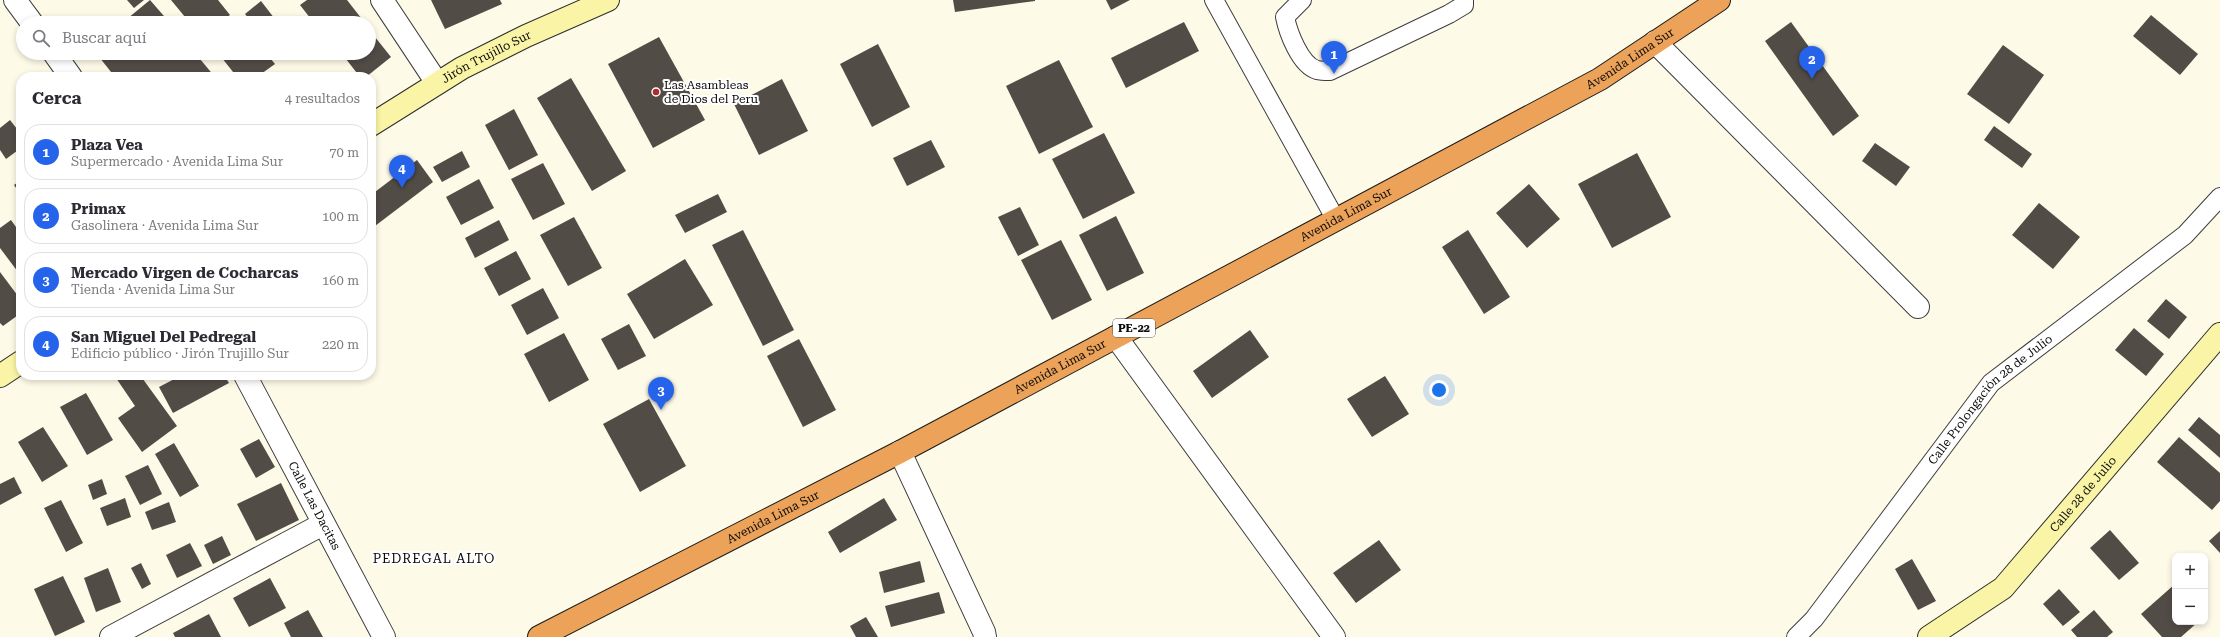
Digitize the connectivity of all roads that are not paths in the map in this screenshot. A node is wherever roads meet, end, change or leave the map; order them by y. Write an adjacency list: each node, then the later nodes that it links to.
1 (15, 0): 8 (street)
2 (382, 0): 12 (street)
3 (608, 0): 12 (street, Jirón Trujillo Sur)
4 (1214, 0): 15 (lane)
5 (1302, 0): 6 (lane)
6 (1464, 0)
7 (1719, 0): 9 (highway, Avenida Lima Sur / PE-22)
8 (27, 16)
9 (1655, 42): 15 (highway, Avenida Lima Sur / PE-22); 16 (street)
10 (59, 60): 11 (street)
11 (67, 72)
12 (436, 83): 13 (street, Jirón Trujillo Sur)
13 (376, 122)
14 (2220, 197): 29 (lane, Calle Prolongación 28 de Julio)
15 (1336, 220): 18 (highway, Avenida Lima Sur / PE-22)
16 (1918, 307)
17 (2220, 334): 30 (street, Calle 28 de Julio)
18 (1116, 337): 22 (highway, Avenida Lima Sur / PE-22); 28 (street)
19 (16, 365): 20 (street)
20 (0, 376)
21 (248, 380): 23 (street, Calle Las Dacitas)
22 (900, 452): 26 (highway, Avenida Lima Sur / PE-22); 27 (street)
23 (323, 524): 24 (street); 25 (street, Calle Las Dacitas)
24 (111, 637)
25 (384, 637)
26 (539, 637)
27 (985, 637)
28 (1334, 637)
29 (1796, 637)
30 (1929, 637)

